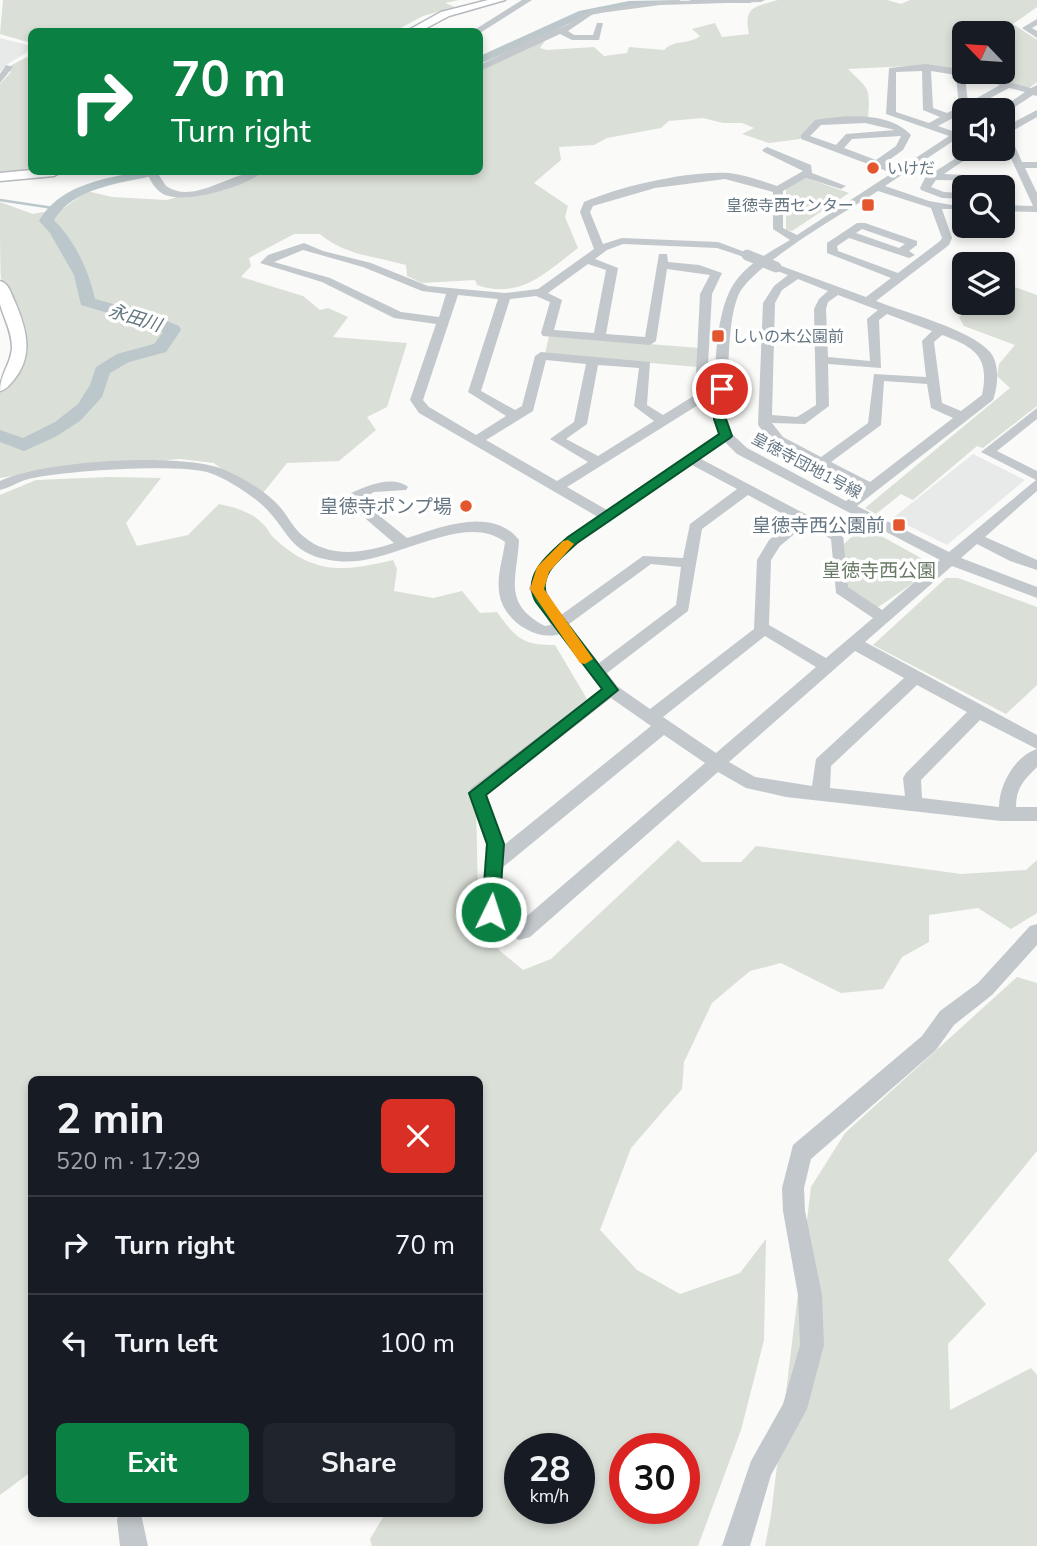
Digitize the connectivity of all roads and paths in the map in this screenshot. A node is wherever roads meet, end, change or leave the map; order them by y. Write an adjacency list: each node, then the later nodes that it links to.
1 (500, 0): 6 (main road)
2 (518, 0): 6 (street)
3 (528, 0): 11 (street)
4 (761, 0): 5 (street)
5 (697, 1): 7 (street)
6 (480, 4): 10 (main road)
7 (601, 9): 12 (street)
8 (1037, 21): 13 (street)
9 (600, 25): 12 (street)
10 (418, 28)
11 (481, 28)
12 (562, 31): 14 (street)
13 (1037, 35)
14 (483, 66)
15 (9, 67): 18 (street)
16 (926, 67): 17 (street); 26 (street); 27 (street)
17 (952, 71)
18 (0, 80)
19 (1004, 84): 20 (street)
20 (1008, 85): 21 (street); 22 (street)
21 (1036, 91): 23 (street)
22 (987, 98)
23 (1015, 104)
24 (1037, 113): 28 (street)
25 (952, 114): 26 (street)
26 (947, 116): 29 (street)
27 (914, 122): 29 (street); 31 (street)
28 (1015, 125)
29 (930, 127): 30 (street)
30 (952, 131)
31 (903, 134): 34 (street); 34 (street); 35 (street); 38 (street)
32 (952, 138): 35 (street, 皇徳寺団地1号線)
33 (767, 150): 43 (street)
34 (836, 150): 38 (street)
35 (934, 150): 41 (street, 皇徳寺団地1号線)
36 (1015, 158): 39 (street)
37 (957, 161): 47 (street)
38 (876, 165): 41 (street)
39 (1018, 165): 40 (street); 53 (street)
40 (1037, 165)
41 (899, 173): 50 (street, 皇徳寺団地1号線)
42 (28, 174): 46 (main road)
43 (805, 174): 49 (street); 51 (street)
44 (152, 175): 45 (street)
45 (251, 175)
46 (0, 177)
47 (933, 177): 48 (street); 52 (street)
48 (952, 179)
49 (841, 186)
50 (877, 187): 54 (street); 58 (street, 皇徳寺団地1号線)
51 (778, 190): 58 (street); 60 (street)
52 (952, 195)
53 (1037, 204)
54 (936, 206): 55 (street); 62 (street)
55 (952, 207)
56 (1015, 208): 57 (street)
57 (1037, 209)
58 (797, 239): 87 (street, 皇徳寺団地1号線)
59 (665, 242): 60 (street); 64 (street); 65 (street, bridge)
60 (600, 250): 61 (street)
61 (587, 260): 71 (street); 77 (street)
62 (922, 260): 66 (street); 66 (street)
63 (358, 262): 67 (street); 67 (street); 70 (street)
64 (662, 265): 77 (street); 86 (street)
65 (796, 275): 69 (street); 85 (street)
66 (899, 277): 73 (street)
67 (326, 280): 75 (street)
68 (0, 285): 81 (main road)
69 (836, 290): 73 (street); 79 (street)
70 (453, 292): 72 (street); 75 (street)
71 (538, 293): 72 (street); 77 (street)
72 (505, 296): 83 (street)
73 (867, 302): 74 (street)
74 (886, 309): 76 (street); 79 (street)
75 (443, 321): 88 (street)
76 (940, 330): 80 (street); 84 (street)
77 (599, 337)
78 (593, 360): 83 (street); 86 (street); 90 (street)
79 (821, 360): 85 (street)
80 (932, 381): 84 (street); 91 (street)
81 (0, 386)
82 (1037, 412): 92 (street)
83 (517, 417): 88 (street)
84 (963, 417): 97 (street)
85 (765, 418): 91 (street)
86 (664, 421): 90 (street)
87 (726, 436): 89 (street); 99 (street, 皇徳寺団地1号線)
88 (477, 440): 96 (street)
89 (691, 459): 98 (street); 100 (street)
90 (598, 462): 96 (street)
91 (822, 462): 97 (street)
92 (1037, 476)
93 (1037, 484): 102 (street)
94 (0, 486): 103 (street)
95 (401, 487): 103 (street)
96 (558, 488): 100 (street)
97 (871, 488): 99 (street)
98 (747, 489): 101 (street); 106 (street)
99 (848, 506): 104 (street, 皇徳寺団地1号線)
100 (607, 516): 109 (street)
101 (804, 519): 108 (street); 110 (street)
102 (974, 537): 104 (street); 105 (street)
103 (406, 545): 109 (street)
104 (949, 560): 107 (street, 皇徳寺団地1号線); 108 (street)
105 (1034, 561)
106 (689, 563): 109 (street); 113 (street)
107 (1037, 593)
108 (883, 618): 111 (street)
109 (560, 625): 113 (street)
110 (764, 629): 112 (street); 117 (street)
111 (853, 643): 112 (street); 114 (street)
112 (827, 666): 120 (street)
113 (596, 673): 115 (street)
114 (915, 677): 116 (street); 121 (street)
115 (611, 690): 117 (street); 125 (street)
116 (978, 711): 118 (street); 122 (street)
117 (657, 722): 120 (street); 125 (street)
118 (1037, 743)
119 (1037, 756): 123 (street)
120 (715, 762): 121 (street); 125 (street)
121 (821, 794): 122 (street)
122 (914, 804): 123 (street)
123 (1008, 814): 124 (street)
124 (1037, 814)
125 (494, 864)
126 (1037, 932): 127 (street)
127 (736, 1546)

